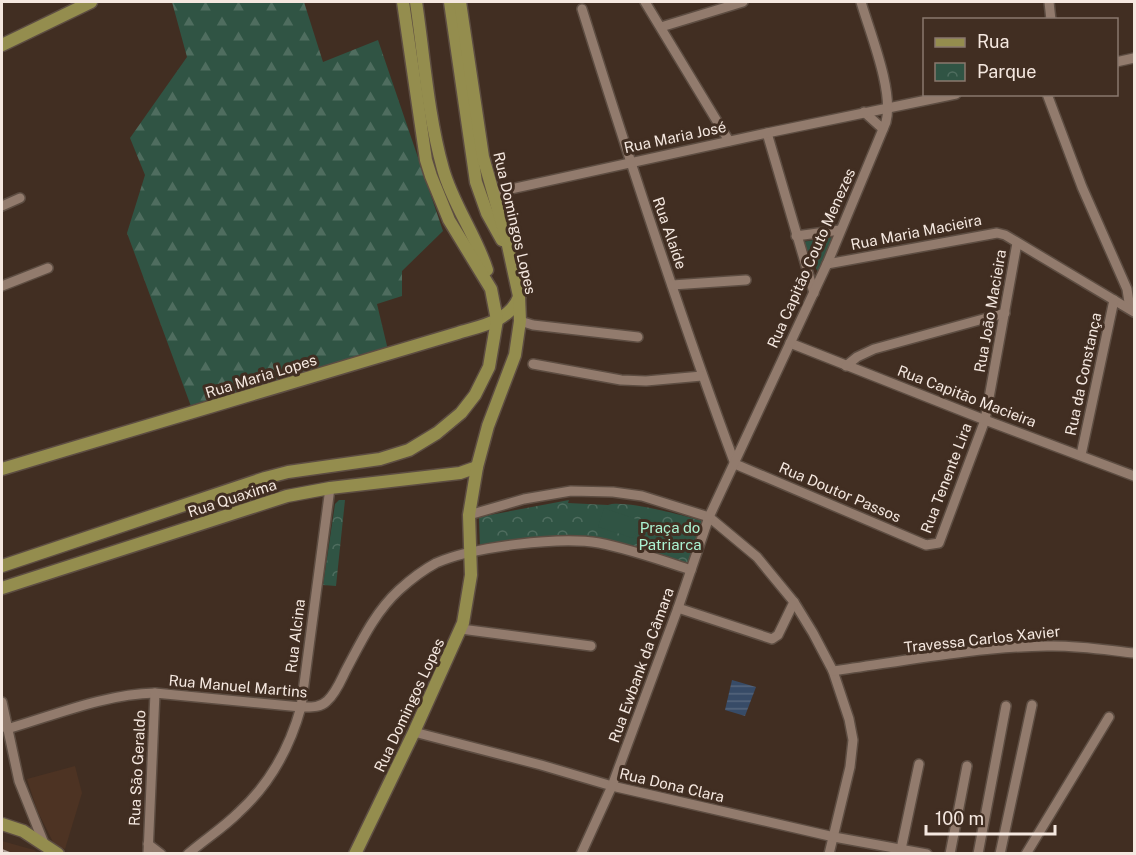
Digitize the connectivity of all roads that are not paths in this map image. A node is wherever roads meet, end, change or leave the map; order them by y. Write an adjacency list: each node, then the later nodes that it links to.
1 (92, 2): 13 (main road)
2 (403, 2): 36 (main road)
3 (416, 2): 36 (main road)
4 (450, 2): 30 (main road)
5 (460, 2): 24 (main road, Rua Domingos Lopes)
6 (645, 2): 12 (street)
7 (743, 2): 12 (street)
8 (861, 2): 18 (street, Rua Capitão Couto Menezes)
9 (1049, 2): 11 (street)
10 (582, 9): 23 (street, Rua Alaíde)
11 (1051, 18)
12 (661, 27): 22 (street)
13 (2, 45)
14 (1134, 59): 15 (street)
15 (1118, 62)
16 (946, 96): 18 (street, Rua Maria José)
17 (1048, 96): 40 (street)
18 (888, 107): 19 (street, Rua Maria José); 20 (street, Rua Capitão Couto Menezes)
19 (864, 112): 20 (street); 21 (street, Rua Maria José)
20 (884, 129): 27 (street, Rua Capitão Couto Menezes)
21 (767, 133): 22 (street, Rua Maria José); 28 (street)
22 (729, 141): 23 (street, Rua Maria José)
23 (630, 162): 24 (street, Rua Maria José); 34 (street, Rua Alaíde)
24 (493, 193): 30 (main road, Rua Domingos Lopes)
25 (21, 198): 26 (street)
26 (2, 206)
27 (840, 230): 28 (street); 31 (street, Rua Capitão Couto Menezes)
28 (796, 236): 37 (street)
29 (1017, 243): 31 (street, Rua Maria Macieira); 39 (street, Rua Maria Macieira); 41 (street, Rua João Macieira)
30 (509, 252): 38 (main road, Rua Domingos Lopes)
31 (827, 264): 37 (street, Rua Capitão Couto Menezes)
32 (48, 268): 35 (street)
33 (746, 280): 34 (street)
34 (672, 285): 48 (street, Rua Alaíde)
35 (2, 286)
36 (491, 289): 42 (main road)
37 (814, 293): 45 (street, Rua Capitão Couto Menezes)
38 (519, 296): 42 (main road, Rua Maria Lopes); 43 (main road, Rua Domingos Lopes)
39 (1114, 300): 40 (street, Rua Maria Macieira); 50 (street, Rua da Constança)
40 (1132, 310)
41 (1005, 313): 47 (street); 49 (street, Rua João Macieira)
42 (497, 320): 53 (main road, Rua Maria Lopes); 60 (main road, Rua Quaxima)
43 (520, 321): 44 (street); 52 (main road, Rua Domingos Lopes)
44 (638, 337)
45 (790, 344): 47 (street, Rua Capitão Macieira); 51 (street, Rua Capitão Couto Menezes)
46 (533, 364): 48 (street)
47 (846, 366): 49 (street, Rua Capitão Macieira)
48 (702, 376): 51 (street, Rua Alaíde)
49 (985, 420): 50 (street, Rua Capitão Macieira); 58 (street, Rua Tenente Lira)
50 (1081, 455): 54 (street, Rua Capitão Macieira)
51 (735, 464): 57 (street, Rua Capitão Couto Menezes); 58 (street, Rua Doutor Passos)
52 (477, 467): 55 (main road, Rua Quaxima); 56 (main road, Rua Domingos Lopes)
53 (2, 469)
54 (1134, 476)
55 (330, 488): 62 (main road, Rua Quaxima); 74 (street, Rua Alcina)
56 (469, 515): 57 (street); 59 (main road, Rua Domingos Lopes)
57 (709, 517): 61 (street, Rua Ewbank da Câmara); 64 (street)
58 (934, 545)
59 (469, 553): 61 (street, Rua Manuel Martins); 66 (main road, Rua Domingos Lopes); 74 (street, Rua Manuel Martins)
60 (3, 565): 62 (main road)
61 (691, 570): 65 (street, Rua Ewbank da Câmara)
62 (15, 583): 63 (main road, Rua Quaxima)
63 (2, 588)
64 (794, 602): 65 (street); 69 (street)
65 (678, 609): 80 (street, Rua Ewbank da Câmara)
66 (461, 629): 67 (street); 77 (main road, Rua Domingos Lopes)
67 (591, 646)
68 (1134, 653): 69 (street, Travessa Carlos Xavier)
69 (833, 671): 82 (street)
70 (155, 693): 74 (street, Rua Manuel Martins); 76 (street, Rua Manuel Martins); 84 (street, Rua São Geraldo)
71 (2, 702): 76 (street)
72 (1032, 705): 95 (street)
73 (1006, 706): 94 (street)
74 (301, 707): 88 (street, Rua Alcina)
75 (1109, 717): 96 (street)
76 (7, 729): 83 (street)
77 (414, 732): 80 (street, Rua Dona Clara); 89 (main road, Rua Domingos Lopes)
78 (919, 764): 85 (street)
79 (968, 766): 93 (street)
80 (612, 786): 82 (street, Rua Dona Clara); 90 (street, Rua Ewbank da Câmara)
81 (2, 824): 83 (main road)
82 (834, 837): 85 (street, Rua Dona Clara); 91 (street)
83 (45, 846): 86 (main road)
84 (148, 849): 87 (street, Rua São Geraldo)
85 (901, 849): 92 (street, Rua Dona Clara)
86 (58, 854)
87 (161, 854)
88 (188, 854)
89 (355, 854)
90 (581, 854)
91 (829, 854)
92 (927, 854)
93 (950, 854)
94 (978, 854)
95 (1000, 854)
96 (1026, 854)

